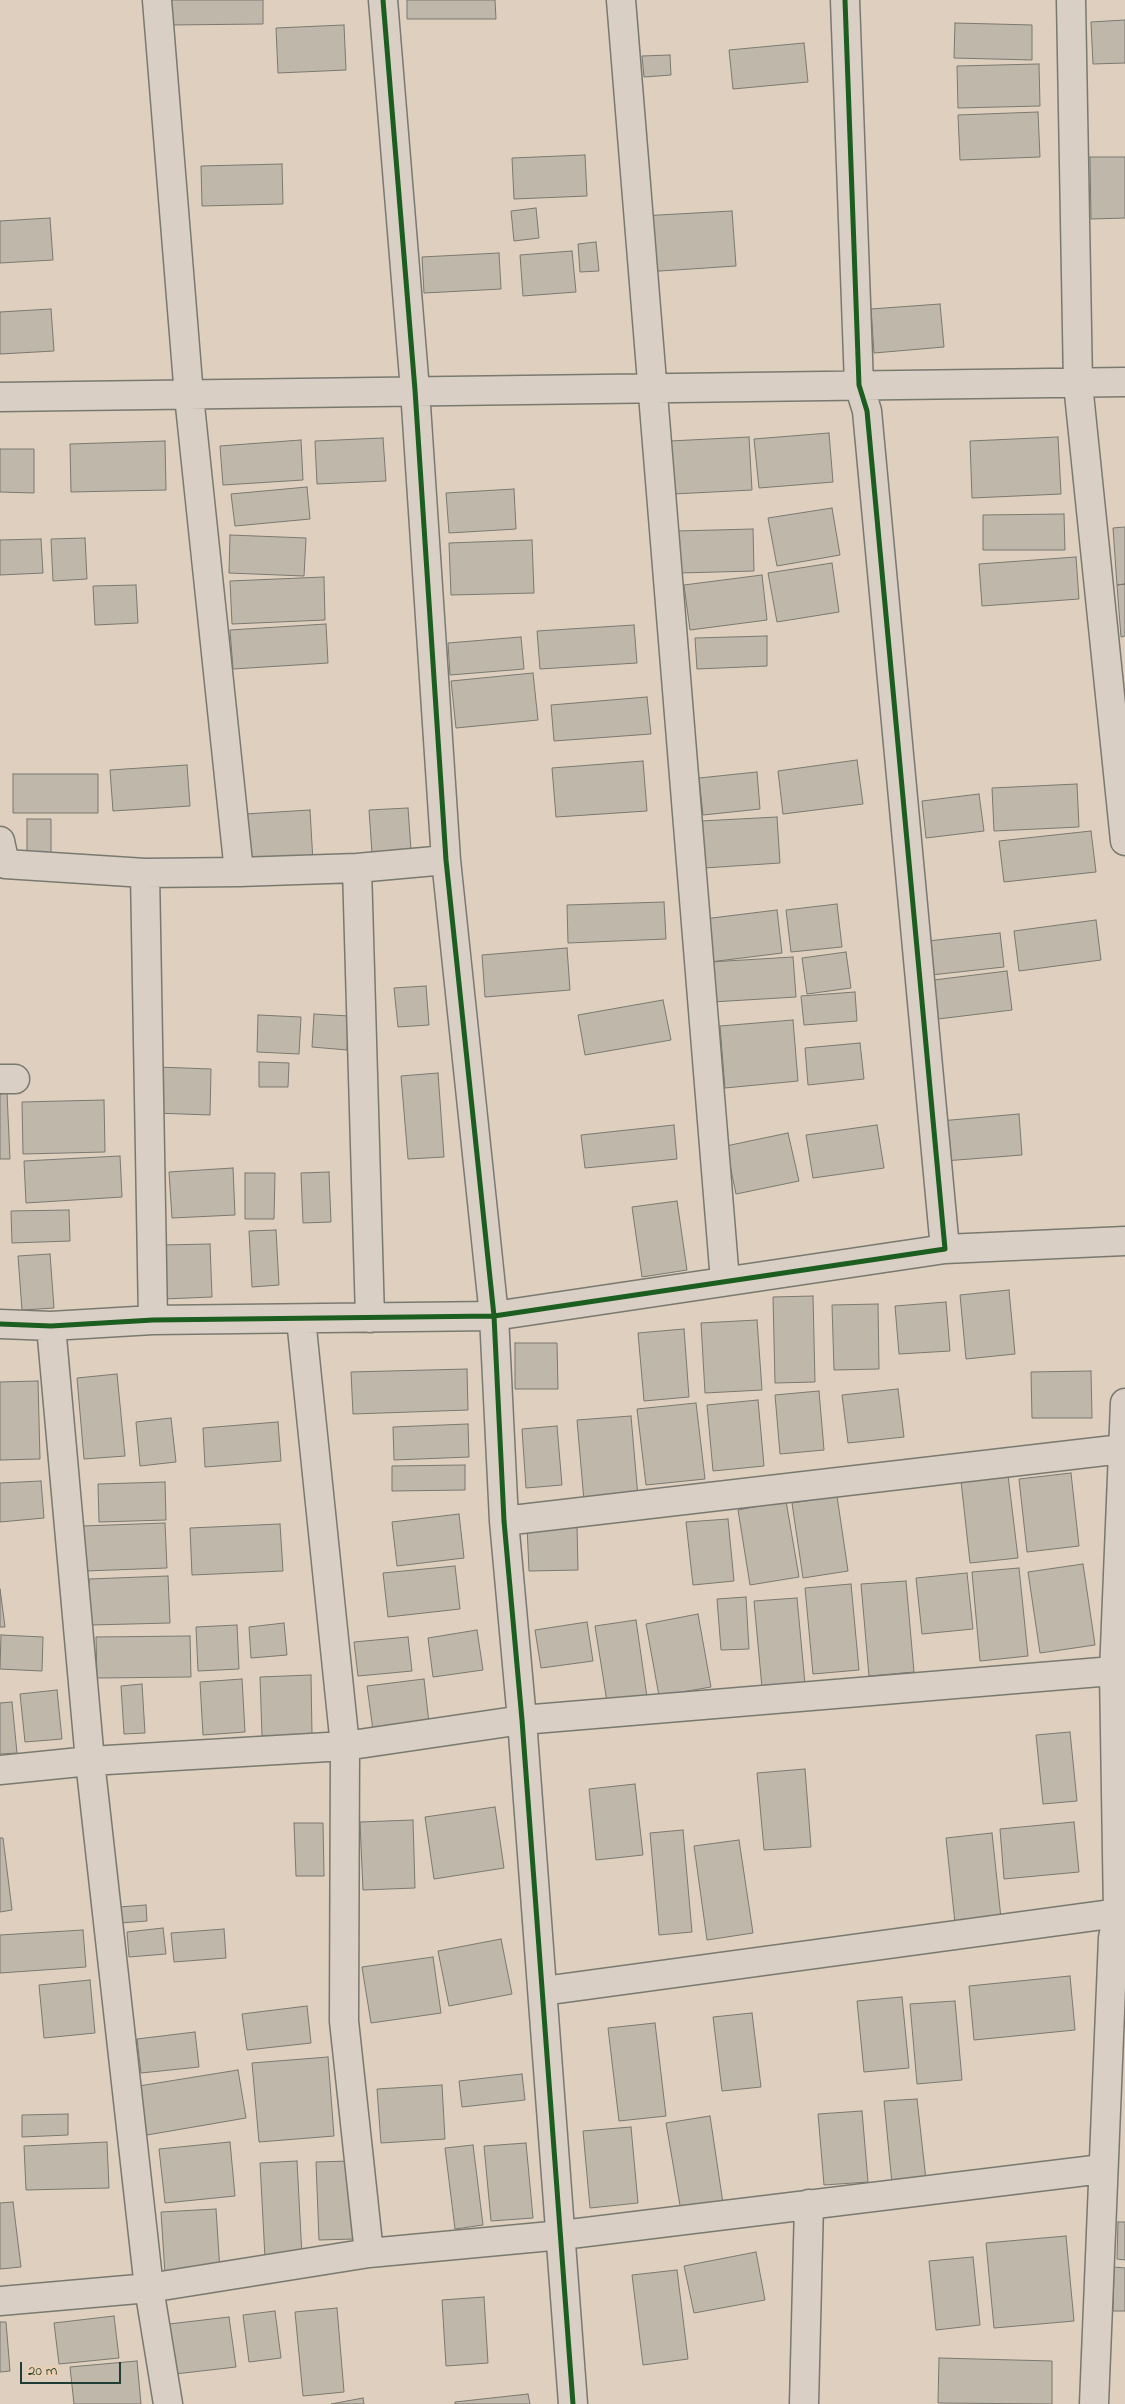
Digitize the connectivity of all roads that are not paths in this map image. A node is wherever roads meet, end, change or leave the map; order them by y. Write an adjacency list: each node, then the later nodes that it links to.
1 (157, 0): 11 (street)
2 (383, 0): 9 (street)
3 (621, 0): 10 (street)
4 (845, 0): 8 (street)
5 (1071, 0): 7 (street)
6 (1125, 382): 7 (street)
7 (1078, 384): 8 (street); 14 (street)
8 (859, 385): 10 (street); 20 (street)
9 (414, 390): 10 (street); 11 (street); 15 (street)
10 (652, 390): 21 (street)
11 (189, 396): 12 (street); 17 (street)
12 (0, 397)
13 (0, 841): 18 (street)
14 (1125, 841)
15 (446, 860): 16 (street); 22 (street)
16 (358, 868): 17 (street); 23 (street)
17 (239, 872): 18 (street)
18 (146, 873): 25 (street)
19 (1125, 1241): 20 (street)
20 (945, 1249): 21 (street)
21 (725, 1281): 22 (street)
22 (494, 1316): 23 (street); 30 (street)
23 (370, 1318): 24 (street)
24 (301, 1319): 25 (street); 33 (street)
25 (153, 1320): 27 (street)
26 (0, 1324): 27 (street)
27 (51, 1326): 34 (street)
28 (1125, 1403): 29 (street)
29 (1122, 1450): 30 (street); 31 (street)
30 (504, 1521): 32 (street)
31 (1120, 1671): 32 (street); 36 (street)
32 (522, 1720): 33 (street); 37 (street)
33 (344, 1746): 34 (street); 41 (street)
34 (90, 1762): 35 (street); 42 (street)
35 (0, 1770)
36 (1118, 1913): 37 (street); 38 (street)
37 (543, 1991): 40 (street)
38 (1102, 2169): 39 (street); 47 (street)
39 (809, 2204): 40 (street); 46 (street)
40 (562, 2235): 41 (street); 45 (street)
41 (369, 2253): 42 (street)
42 (149, 2288): 43 (street); 44 (street)
43 (0, 2301)
44 (168, 2404)
45 (573, 2404)
46 (804, 2404)
47 (1094, 2404)

